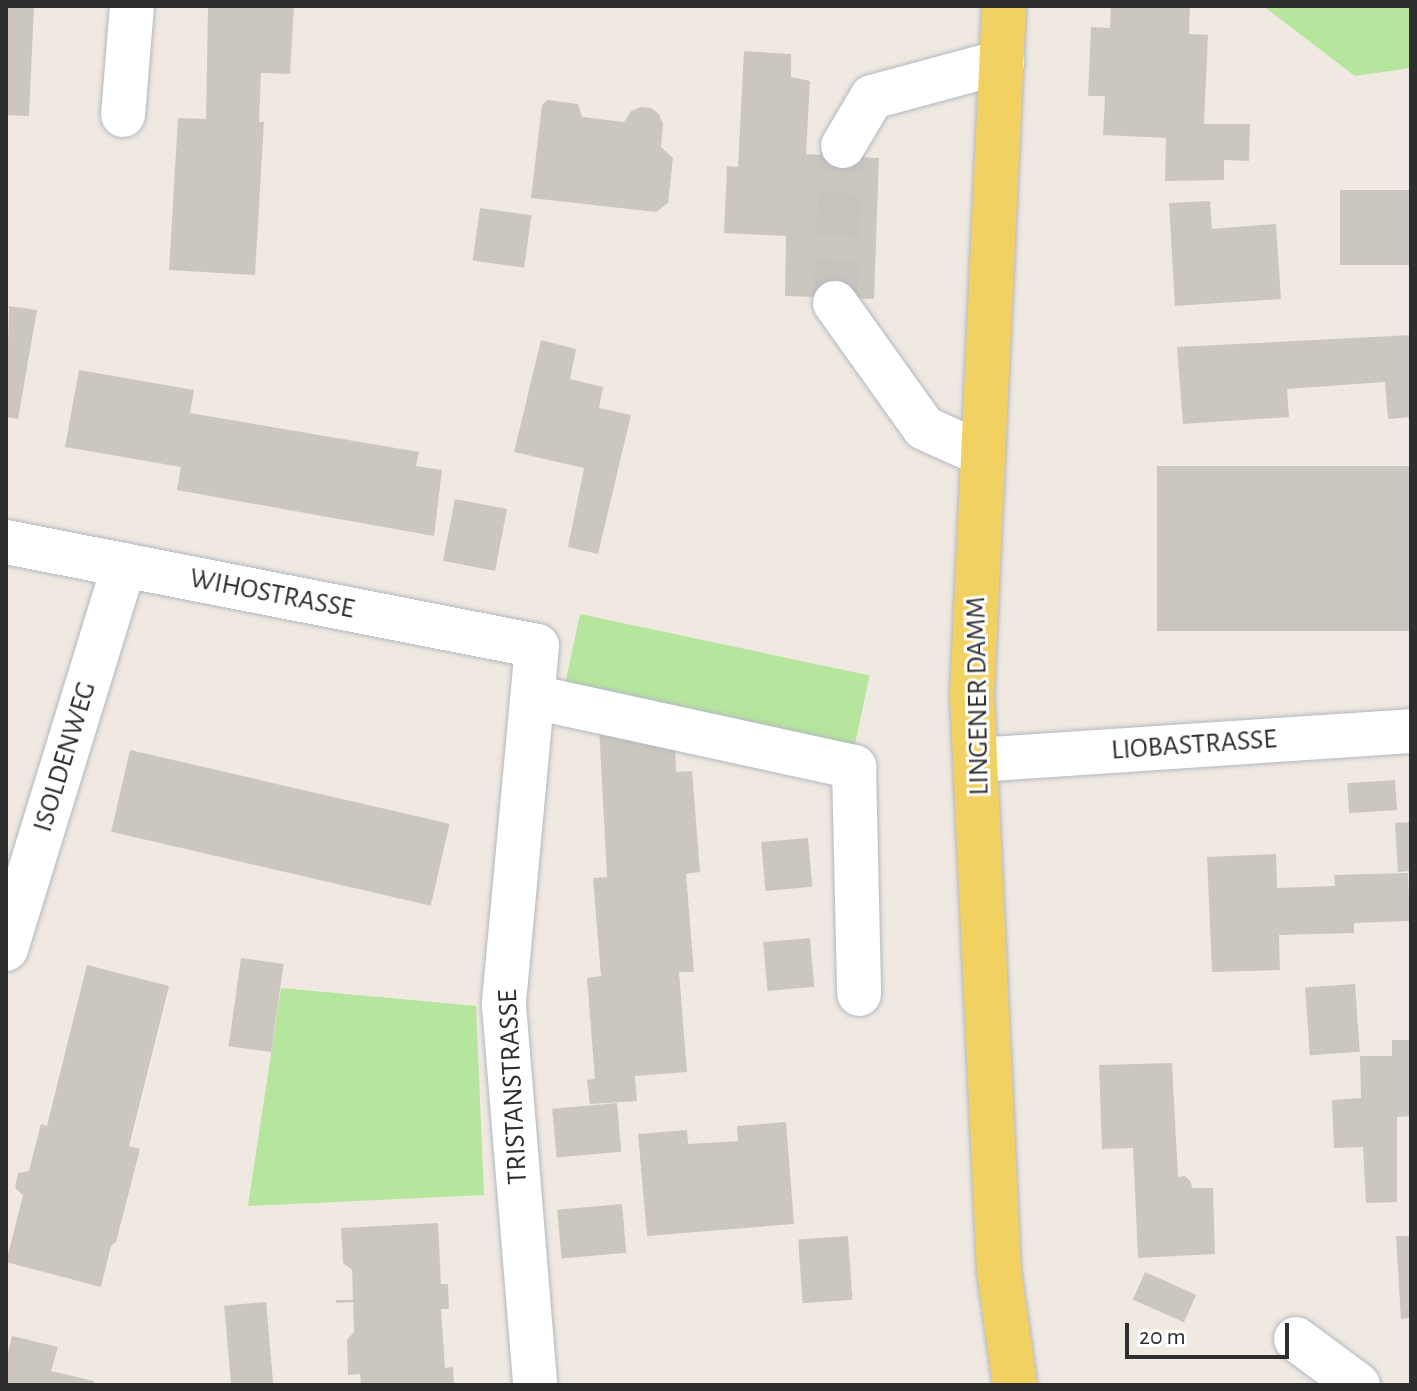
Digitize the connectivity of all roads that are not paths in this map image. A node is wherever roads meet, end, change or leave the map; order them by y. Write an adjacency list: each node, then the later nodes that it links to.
1 (132, 6): 4 (street)
2 (1004, 6): 3 (main road, LINGENER DAMM)
3 (1002, 62): 5 (street); 7 (main road, LINGENER DAMM)
4 (123, 115)
5 (843, 146)
6 (835, 303): 7 (street)
7 (982, 454): 13 (main road, LINGENER DAMM)
8 (6, 542): 9 (street, WIHOSTRASSE)
9 (124, 565): 10 (street, WIHOSTRASSE); 14 (street, ISOLDENWEG)
10 (537, 646): 11 (street, TRISTANSTRASSE)
11 (533, 697): 15 (street); 17 (street, TRISTANSTRASSE)
12 (1411, 731): 13 (street, LIOBASTRASSE)
13 (976, 760): 18 (main road, LINGENER DAMM)
14 (6, 949)
15 (859, 994)
16 (1296, 1339): 19 (street)
17 (535, 1385)
18 (1015, 1385)
19 (1358, 1385)

